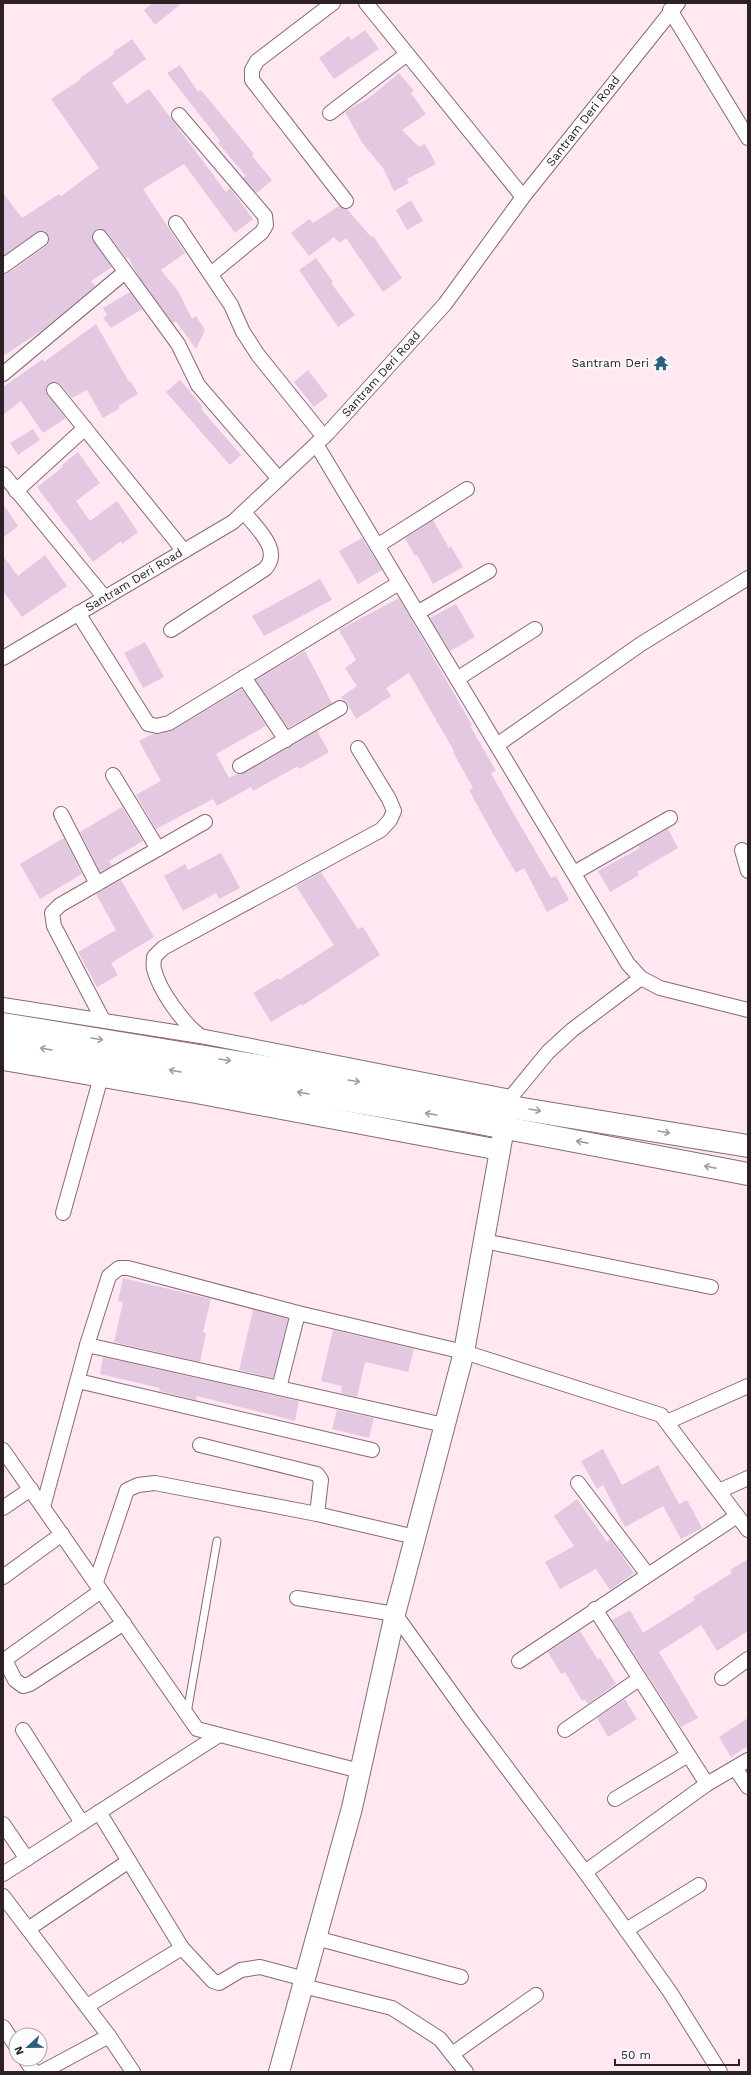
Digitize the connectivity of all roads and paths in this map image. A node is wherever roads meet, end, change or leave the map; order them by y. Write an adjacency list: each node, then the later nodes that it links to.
1 (332, 3): 9 (street)
2 (366, 3): 4 (street)
3 (674, 7): 7 (street); 8 (street, Santram Deri Road)
4 (407, 54): 5 (street); 8 (street)
5 (330, 113)
6 (179, 115): 15 (street)
7 (748, 137)
8 (523, 197): 19 (street, Santram Deri Road)
9 (346, 201)
10 (176, 223): 15 (street)
11 (100, 237): 14 (street)
12 (41, 239): 13 (street)
13 (3, 266)
14 (125, 272): 16 (street); 21 (street)
15 (211, 274): 19 (street)
16 (3, 374)
17 (54, 390): 18 (street)
18 (85, 428): 23 (street); 26 (street)
19 (320, 441): 21 (street, Santram Deri Road); 25 (street)
20 (3, 474): 23 (street)
21 (279, 479): 24 (street, Santram Deri Road)
22 (467, 489): 25 (street)
23 (16, 491): 30 (street)
24 (244, 512): 26 (street, Santram Deri Road); 34 (street)
25 (377, 546): 29 (street)
26 (184, 551): 30 (street, Santram Deri Road)
27 (489, 571): 32 (street)
28 (748, 578): 40 (street)
29 (399, 583): 32 (street); 36 (street)
30 (105, 598): 31 (street, Santram Deri Road)
31 (78, 613): 35 (street, Santram Deri Road); 36 (street)
32 (417, 613): 37 (street)
33 (535, 628): 37 (street)
34 (171, 630)
35 (3, 658)
36 (244, 677): 39 (street)
37 (457, 679): 40 (street)
38 (340, 708): 39 (street)
39 (286, 740): 42 (street)
40 (497, 745): 50 (street)
41 (358, 748): 57 (street)
42 (240, 766)
43 (113, 775): 47 (street)
44 (61, 814): 51 (street)
45 (670, 818): 50 (street)
46 (205, 822): 47 (street)
47 (158, 849): 51 (street)
48 (742, 850): 49 (street)
49 (748, 871)
50 (574, 873): 52 (street)
51 (97, 884): 55 (street)
52 (641, 978): 54 (street); 61 (street)
53 (3, 1005): 55 (street)
54 (748, 1010)
55 (103, 1020): 57 (street)
56 (3, 1024): 61 (main road, one-way to 61)
57 (200, 1036): 61 (street)
58 (3, 1042): 62 (main road, one-way to 58)
59 (3, 1060): 60 (main road)
60 (101, 1076): 64 (main road); 66 (street)
61 (510, 1101): 62 (main road); 63 (main road, one-way to 63)
62 (503, 1127): 64 (main road); 65 (main road, one-way to 62)
63 (748, 1146)
64 (500, 1150): 67 (main road)
65 (748, 1174)
66 (63, 1213)
67 (484, 1241): 68 (street); 71 (main road)
68 (711, 1287)
69 (298, 1313): 70 (street); 71 (street); 74 (street)
70 (87, 1345): 72 (street); 74 (street)
71 (464, 1352): 75 (street); 76 (main road)
72 (78, 1381): 79 (street); 84 (street)
73 (748, 1386): 75 (street)
74 (279, 1388): 76 (street)
75 (667, 1422): 83 (street)
76 (444, 1426): 90 (main road)
77 (200, 1445): 86 (street)
78 (3, 1450): 82 (street)
79 (372, 1450)
80 (748, 1478): 83 (street)
81 (578, 1483): 92 (street)
82 (30, 1489): 84 (street); 85 (street)
83 (719, 1491): 87 (street)
84 (43, 1507): 89 (street)
85 (3, 1508)
86 (317, 1514): 90 (street); 94 (street)
87 (737, 1516): 88 (street); 92 (street)
88 (748, 1530)
89 (62, 1534): 93 (street); 94 (street)
90 (415, 1537): 97 (main road)
91 (217, 1541): 104 (lane)
92 (648, 1575): 96 (street)
93 (3, 1577)
94 (99, 1587): 98 (street); 100 (street)
95 (297, 1598): 97 (street)
96 (595, 1609): 101 (street); 103 (street)
97 (395, 1614): 111 (main road); 120 (street)
98 (124, 1623): 100 (street); 104 (street)
99 (748, 1659): 102 (street)
100 (4, 1661)
101 (519, 1661)
102 (722, 1678)
103 (639, 1679): 106 (street); 108 (street)
104 (187, 1713): 107 (street)
105 (23, 1730): 116 (street)
106 (565, 1730)
107 (219, 1734): 111 (street); 115 (street)
108 (688, 1755): 112 (street); 114 (street)
109 (748, 1760): 110 (street)
110 (735, 1768): 112 (street); 113 (street)
111 (360, 1771): 126 (main road)
112 (707, 1784): 120 (street)
113 (748, 1787)
114 (615, 1799)
115 (99, 1812): 116 (street); 119 (street)
116 (82, 1823): 118 (street)
117 (3, 1824): 118 (street)
118 (27, 1859): 121 (street)
119 (129, 1861): 124 (street); 127 (street)
120 (585, 1872): 125 (street)
121 (3, 1874)
122 (699, 1885): 125 (street)
123 (3, 1896): 124 (street)
124 (28, 1929): 131 (street)
125 (626, 1930): 138 (street)
126 (316, 1938): 128 (street); 129 (main road)
127 (182, 1948): 129 (street); 131 (street)
128 (461, 1977)
129 (304, 1983): 133 (street); 136 (main road)
130 (536, 1995): 133 (street)
131 (87, 2006): 132 (street)
132 (109, 2036): 134 (street); 135 (street)
133 (452, 2054): 137 (street)
134 (50, 2070)
135 (133, 2072)
136 (279, 2072)
137 (466, 2072)
138 (720, 2072)

